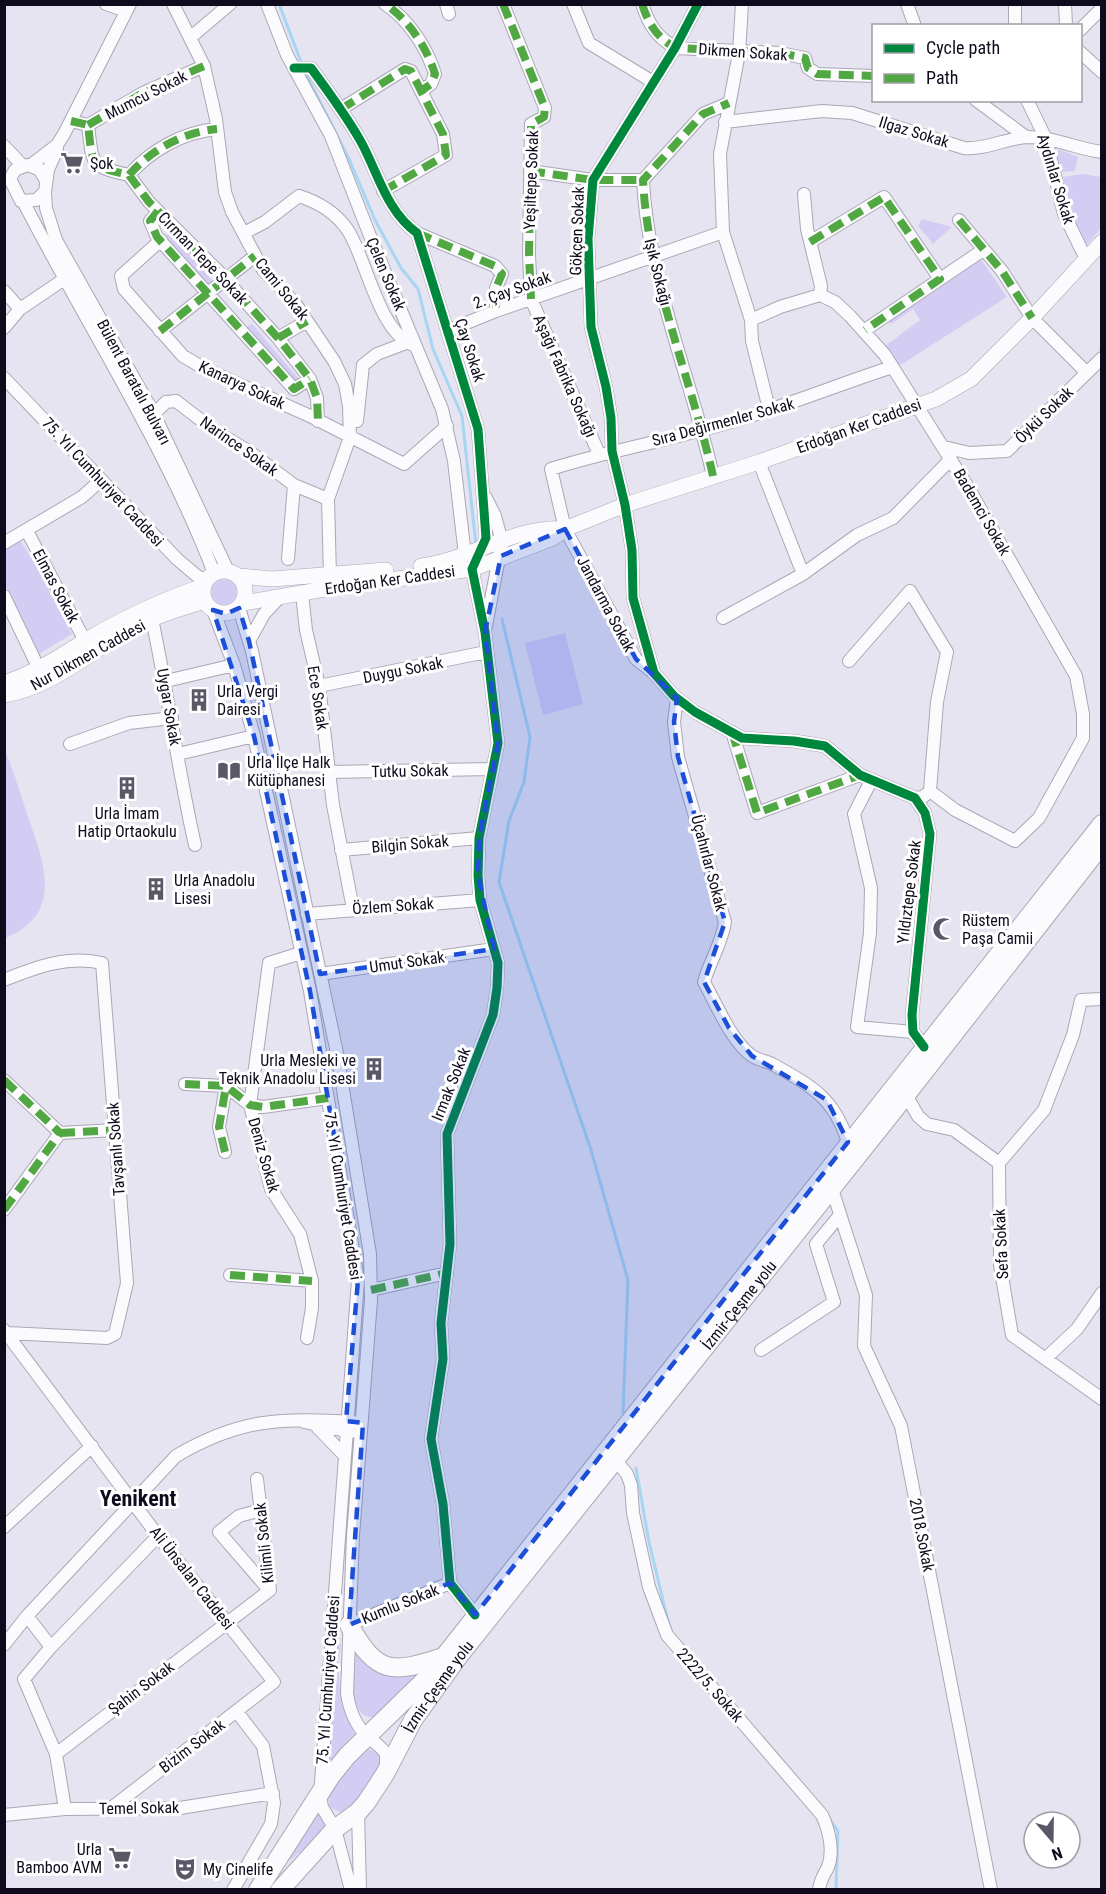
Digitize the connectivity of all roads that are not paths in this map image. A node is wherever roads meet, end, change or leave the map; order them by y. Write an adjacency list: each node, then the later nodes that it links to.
1 (106, 4): 14 (street)
2 (173, 4): 20 (street, Cami Sokak)
3 (230, 4): 20 (street)
4 (267, 4): 25 (street, Çelen Sokak)
5 (386, 4): 29 (street)
6 (503, 4): 44 (street, Yeşiltepe Sokak)
7 (573, 4): 28 (street)
8 (642, 4): 21 (street)
9 (698, 4): 21 (street, Gökçen Sokak)
10 (742, 4): 22 (street)
11 (907, 4): 16 (street)
12 (1016, 4): 17 (street)
13 (1065, 4): 18 (street)
14 (128, 8): 34 (street)
15 (1101, 8): 19 (street)
16 (914, 24)
17 (1015, 24)
18 (1066, 24)
19 (1082, 28)
20 (191, 37): 24 (street, Cami Sokak)
21 (675, 48): 22 (street, Dikmen Sokak); 28 (street, Gökçen Sokak)
22 (739, 53): 27 (street, Dikmen Sokak); 32 (street)
23 (1082, 54): 26 (street)
24 (204, 66): 36 (street, Mumcu Sokak); 37 (street, Cami Sokak)
25 (294, 69): 33 (street); 83 (street, Çelen Sokak)
26 (1101, 72)
27 (872, 76)
28 (653, 82): 47 (street, Gökçen Sokak)
29 (421, 91): 33 (street); 50 (street)
30 (979, 102): 38 (street)
31 (1028, 102): 39 (street, Aydınlar Sokak)
32 (729, 103): 35 (street); 48 (street)
33 (341, 109): 50 (street)
34 (71, 121): 36 (street); 40 (street)
35 (725, 122): 38 (street, Ilgaz Sokak); 55 (street)
36 (88, 125): 46 (street)
37 (217, 129): 46 (street); 56 (street, Cami Sokak)
38 (1026, 137): 39 (street, Ilgaz Sokak)
39 (1046, 139): 42 (street, Ilgaz Sokak); 64 (street, Aydınlar Sokak)
40 (57, 145): 43 (street, Bülent Baratalı Bulvarı); 49 (street)
41 (4, 146): 43 (street)
42 (1101, 152)
43 (27, 165): 45 (street, Bülent Baratalı Bulvarı); 49 (street)
44 (530, 171): 47 (street); 72 (street, Yeşiltepe Sokak)
45 (7, 174): 52 (street, Bülent Baratalı Bulvarı)
46 (129, 175): 53 (street, Cırman Tepe Sokak)
47 (593, 180): 48 (street); 65 (street, Gökçen Sokak)
48 (643, 180): 63 (street, Işık Sokağı)
49 (45, 185): 52 (street); 91 (street, Bülent Baratalı Bulvarı)
50 (383, 191): 57 (street)
51 (804, 194): 59 (street)
52 (24, 203): 67 (street, Bülent Baratalı Bulvarı)
53 (158, 210): 58 (street); 68 (street, Cırman Tepe Sokak)
54 (960, 219): 61 (street)
55 (723, 232): 63 (street, 2. Çay Sokak); 76 (street)
56 (244, 233): 62 (street, Cami Sokak); 83 (street)
57 (417, 233): 74 (street); 79 (street, Çay Sokak)
58 (161, 240): 70 (street); 81 (street, Kanarya Sokak)
59 (810, 242): 66 (street); 71 (street)
60 (1101, 242): 64 (main road, Erdoğan Ker Caddesi)
61 (983, 250): 66 (street); 75 (street)
62 (255, 256): 68 (street); 77 (street, Cami Sokak)
63 (652, 257): 65 (street, 2. Çay Sokak); 94 (street, Işık Sokağı)
64 (1085, 257): 75 (main road, Erdoğan Ker Caddesi)
65 (589, 279): 72 (street, 2. Çay Sokak); 97 (street, Gökçen Sokak)
66 (940, 279): 80 (street)
67 (63, 280): 73 (street); 116 (street, Bülent Baratalı Bulvarı)
68 (226, 281): 70 (street); 82 (street, Cırman Tepe Sokak)
69 (4, 291): 73 (street)
70 (208, 292): 81 (street); 88 (street)
71 (820, 295): 76 (street); 80 (street, Bademci Sokak)
72 (531, 299): 74 (street, 2. Çay Sokak); 98 (street, Aşağı Fabrika Sokağı)
73 (20, 309): 78 (street)
74 (496, 311): 79 (street, 2. Çay Sokak)
75 (1032, 318): 86 (street); 89 (main road, Erdoğan Ker Caddesi)
76 (751, 320): 90 (street)
77 (308, 321): 82 (street); 95 (street, Cami Sokak)
78 (4, 328)
79 (448, 330): 105 (street, Çay Sokak)
80 (865, 330): 85 (street, Bademci Sokak)
81 (160, 331): 92 (street, Kanarya Sokak)
82 (278, 338): 88 (street, Cırman Tepe Sokak)
83 (407, 342): 93 (street, Çelen Sokak); 95 (street)
84 (1101, 358): 86 (street, Öykü Sokak)
85 (892, 367): 89 (street, Bademci Sokak); 90 (street, Sıra Değirmenler Sokak)
86 (1087, 373): 96 (street, Öykü Sokak)
87 (4, 378): 103 (street, 75. Yıl Cumhuriyet Caddesi)
88 (310, 379): 92 (street, Cırman Tepe Sokak)
89 (919, 405): 96 (street, Bademci Sokak); 100 (main road, Erdoğan Ker Caddesi)
90 (769, 409): 94 (street, Sıra Değirmenler Sokak)
91 (154, 414): 104 (street, Narince Sokak); 116 (street, Bülent Baratalı Bulvarı)
92 (318, 421): 95 (street, Kanarya Sokak)
93 (447, 426): 95 (street, Kanarya Sokak); 112 (street, Çelen Sokak)
94 (703, 430): 97 (street, Sıra Değirmenler Sokak); 102 (street, Işık Sokağı)
95 (352, 439): 106 (street, Cami Sokak)
96 (944, 447): 99 (street, Bademci Sokak)
97 (612, 451): 98 (street, Sıra Değirmenler Sokak); 107 (street)
98 (599, 454): 101 (street, Sıra Değirmenler Sokak)
99 (951, 459): 114 (street); 144 (street, Bademci Sokak)
100 (759, 462): 102 (main road, Erdoğan Ker Caddesi); 114 (street)
101 (551, 469): 108 (street, Jandarma Sokak)
102 (713, 476): 107 (main road, Erdoğan Ker Caddesi)
103 (101, 480): 109 (street); 116 (street, 75. Yıl Cumhuriyet Caddesi)
104 (294, 484): 106 (street, Narince Sokak); 113 (street)
105 (485, 494): 111 (street); 112 (street)
106 (328, 499): 115 (street, Cami Sokak)
107 (625, 505): 108 (main road, Erdoğan Ker Caddesi); 130 (street)
108 (565, 529): 111 (main road, Erdoğan Ker Caddesi); 130 (street, Jandarma Sokak)
109 (27, 531): 110 (street); 124 (street, Elmas Sokak)
110 (4, 543)
111 (502, 549): 112 (main road, Erdoğan Ker Caddesi); 123 (street)
112 (472, 558): 115 (main road, Erdoğan Ker Caddesi); 117 (main road, Erdoğan Ker Caddesi); 123 (street, Çelen Sokak)
113 (288, 559)
114 (803, 574): 121 (street)
115 (330, 576): 116 (main road, Erdoğan Ker Caddesi)
116 (216, 585): 120 (main road, Erdoğan Ker Caddesi); 120 (main road); 122 (main road, Nur Dikmen Caddesi); 124 (main road, Nur Dikmen Caddesi); 128 (street, 75. Yıl Cumhuriyet Caddesi)
117 (302, 594): 119 (main road, Erdoğan Ker Caddesi); 133 (street, Ece Sokak)
118 (4, 596): 129 (street)
119 (280, 597): 120 (main road, Erdoğan Ker Caddesi); 125 (street)
120 (241, 606): 125 (street, 75. Yıl Cumhuriyet Caddesi)
121 (723, 618)
122 (152, 619): 131 (street, Uygar Sokak); 134 (main road, Nur Dikmen Caddesi)
123 (485, 632): 126 (street, Irmak Sokak)
124 (85, 641): 129 (main road, Nur Dikmen Caddesi)
125 (249, 641): 153 (street, 75. Yıl Cumhuriyet Caddesi)
126 (486, 652): 133 (street, Duygu Sokak); 141 (street, Irmak Sokak)
127 (849, 661): 144 (street)
128 (234, 665): 131 (street); 138 (street, 75. Yıl Cumhuriyet Caddesi)
129 (39, 669): 132 (main road, Nur Dikmen Caddesi)
130 (654, 673): 135 (street)
131 (166, 681): 136 (street, Uygar Sokak)
132 (4, 683)
133 (319, 686): 142 (street, Ece Sokak)
134 (4, 695)
135 (677, 698): 137 (street); 169 (street, Üçahırlar Sokak)
136 (172, 718): 139 (street); 140 (street, Uygar Sokak)
137 (732, 732): 143 (street); 143 (street)
138 (254, 736): 140 (street, Uygar Sokak); 155 (street, 75. Yıl Cumhuriyet Caddesi)
139 (70, 744)
140 (178, 754): 149 (street)
141 (492, 769): 142 (street, Tutku Sokak); 147 (street, Irmak Sokak)
142 (329, 772): 150 (street, Ece Sokak)
143 (866, 778): 145 (street); 159 (street)
144 (930, 791): 145 (street)
145 (915, 798): 159 (street, Yıldıztepe Sokak)
146 (1101, 824): 160 (highway, İzmir-Çeşme yolu)
147 (479, 838): 150 (street, Bilgin Sokak); 151 (street, Irmak Sokak)
148 (1101, 844): 164 (highway, İzmir-Çeşme yolu)
149 (195, 845)
150 (341, 850): 152 (street, Ece Sokak)
151 (480, 900): 152 (street, Özlem Sokak); 154 (street, Irmak Sokak)
152 (353, 909): 153 (street, Özlem Sokak)
153 (307, 914): 156 (street, 75. Yıl Cumhuriyet Caddesi)
154 (494, 949): 156 (street, Umut Sokak); 175 (street, Irmak Sokak)
155 (301, 952): 165 (street, 75. Yıl Cumhuriyet Caddesi); 166 (street, Deniz Sokak)
156 (320, 974): 178 (street, 75. Yıl Cumhuriyet Caddesi)
157 (4, 980): 167 (street, Tavşanlı Sokak)
158 (1101, 999): 171 (street)
159 (913, 1032): 160 (street)
160 (924, 1047): 169 (highway, İzmir-Çeşme yolu)
161 (185, 1084): 162 (street)
162 (226, 1086): 166 (street); 170 (street)
163 (7, 1087): 168 (street)
164 (906, 1095): 171 (street); 172 (highway, İzmir-Çeşme yolu)
165 (328, 1098): 166 (street); 187 (street, 75. Yıl Cumhuriyet Caddesi)
166 (250, 1105): 177 (street, Deniz Sokak)
167 (115, 1130): 168 (street); 180 (street, Tavşanlı Sokak)
168 (60, 1133): 173 (street)
169 (848, 1142): 199 (highway, İzmir-Çeşme yolu)
170 (225, 1152)
171 (999, 1163): 183 (street, Sefa Sokak)
172 (832, 1189): 174 (street, 2018.Sokak); 191 (highway, İzmir-Çeşme yolu)
173 (4, 1210)
174 (840, 1215): 182 (street); 226 (street, 2018.Sokak)
175 (447, 1273): 178 (street); 197 (street, Irmak Sokak)
176 (230, 1275): 177 (street)
177 (312, 1281): 181 (street, Deniz Sokak)
178 (370, 1290): 188 (street, 75. Yıl Cumhuriyet Caddesi)
179 (1101, 1293): 183 (street)
180 (6, 1332): 189 (street, Ali Ünsalan Caddesi)
181 (307, 1338)
182 (761, 1350)
183 (1046, 1358): 184 (street, Sefa Sokak)
184 (1101, 1399)
185 (300, 1420): 186 (street); 187 (street); 193 (street)
186 (316, 1426): 187 (street); 190 (street)
187 (346, 1426): 188 (street); 190 (street, 75. Yıl Cumhuriyet Caddesi)
188 (363, 1428): 202 (street, 75. Yıl Cumhuriyet Caddesi)
189 (92, 1446): 193 (street, Ali Ünsalan Caddesi); 195 (street)
190 (345, 1455): 212 (street, 75. Yıl Cumhuriyet Caddesi)
191 (616, 1461): 210 (highway, İzmir-Çeşme yolu); 225 (street, 2222/5. Sokak)
192 (257, 1479): 194 (street, Kilimli Sokak)
193 (134, 1501): 196 (street, Ali Ünsalan Caddesi); 200 (street)
194 (261, 1510): 198 (street, Kilimli Sokak); 198 (street)
195 (4, 1527)
196 (158, 1536): 201 (street, Ali Ünsalan Caddesi); 204 (street)
197 (450, 1583): 199 (street); 202 (street, Kumlu Sokak)
198 (270, 1590): 201 (street, Kilimli Sokak)
199 (475, 1615): 205 (highway, İzmir-Çeşme yolu)
200 (27, 1616): 203 (street); 204 (street)
201 (226, 1623): 206 (street, Ali Ünsalan Caddesi); 209 (street, Şahin Sokak)
202 (349, 1624): 205 (highway); 208 (street, 75. Yıl Cumhuriyet Caddesi)
203 (4, 1645)
204 (51, 1647): 209 (street)
205 (443, 1657): 208 (highway, İzmir-Çeşme yolu)
206 (273, 1682): 207 (street, Bizim Sokak)
207 (237, 1712): 211 (street); 214 (street, Bizim Sokak)
208 (368, 1736): 210 (street, 75. Yıl Cumhuriyet Caddesi); 212 (highway, İzmir-Çeşme yolu)
209 (56, 1754): 213 (street)
210 (385, 1774): 215 (highway, İzmir-Çeşme yolu)
211 (273, 1793): 214 (street, Temel Sokak); 220 (street)
212 (320, 1796): 217 (street); 221 (highway)
213 (65, 1809): 214 (street, Temel Sokak); 216 (street, Temel Sokak)
214 (110, 1809)
215 (358, 1812): 217 (highway, İzmir-Çeşme yolu); 224 (street)
216 (4, 1815)
217 (335, 1828): 218 (highway); 219 (street)
218 (315, 1849): 219 (street); 222 (highway)
219 (341, 1851): 223 (street)
220 (232, 1890)
221 (258, 1890)
222 (279, 1890)
223 (351, 1890)
224 (360, 1890)
225 (819, 1890)
226 (991, 1890)

